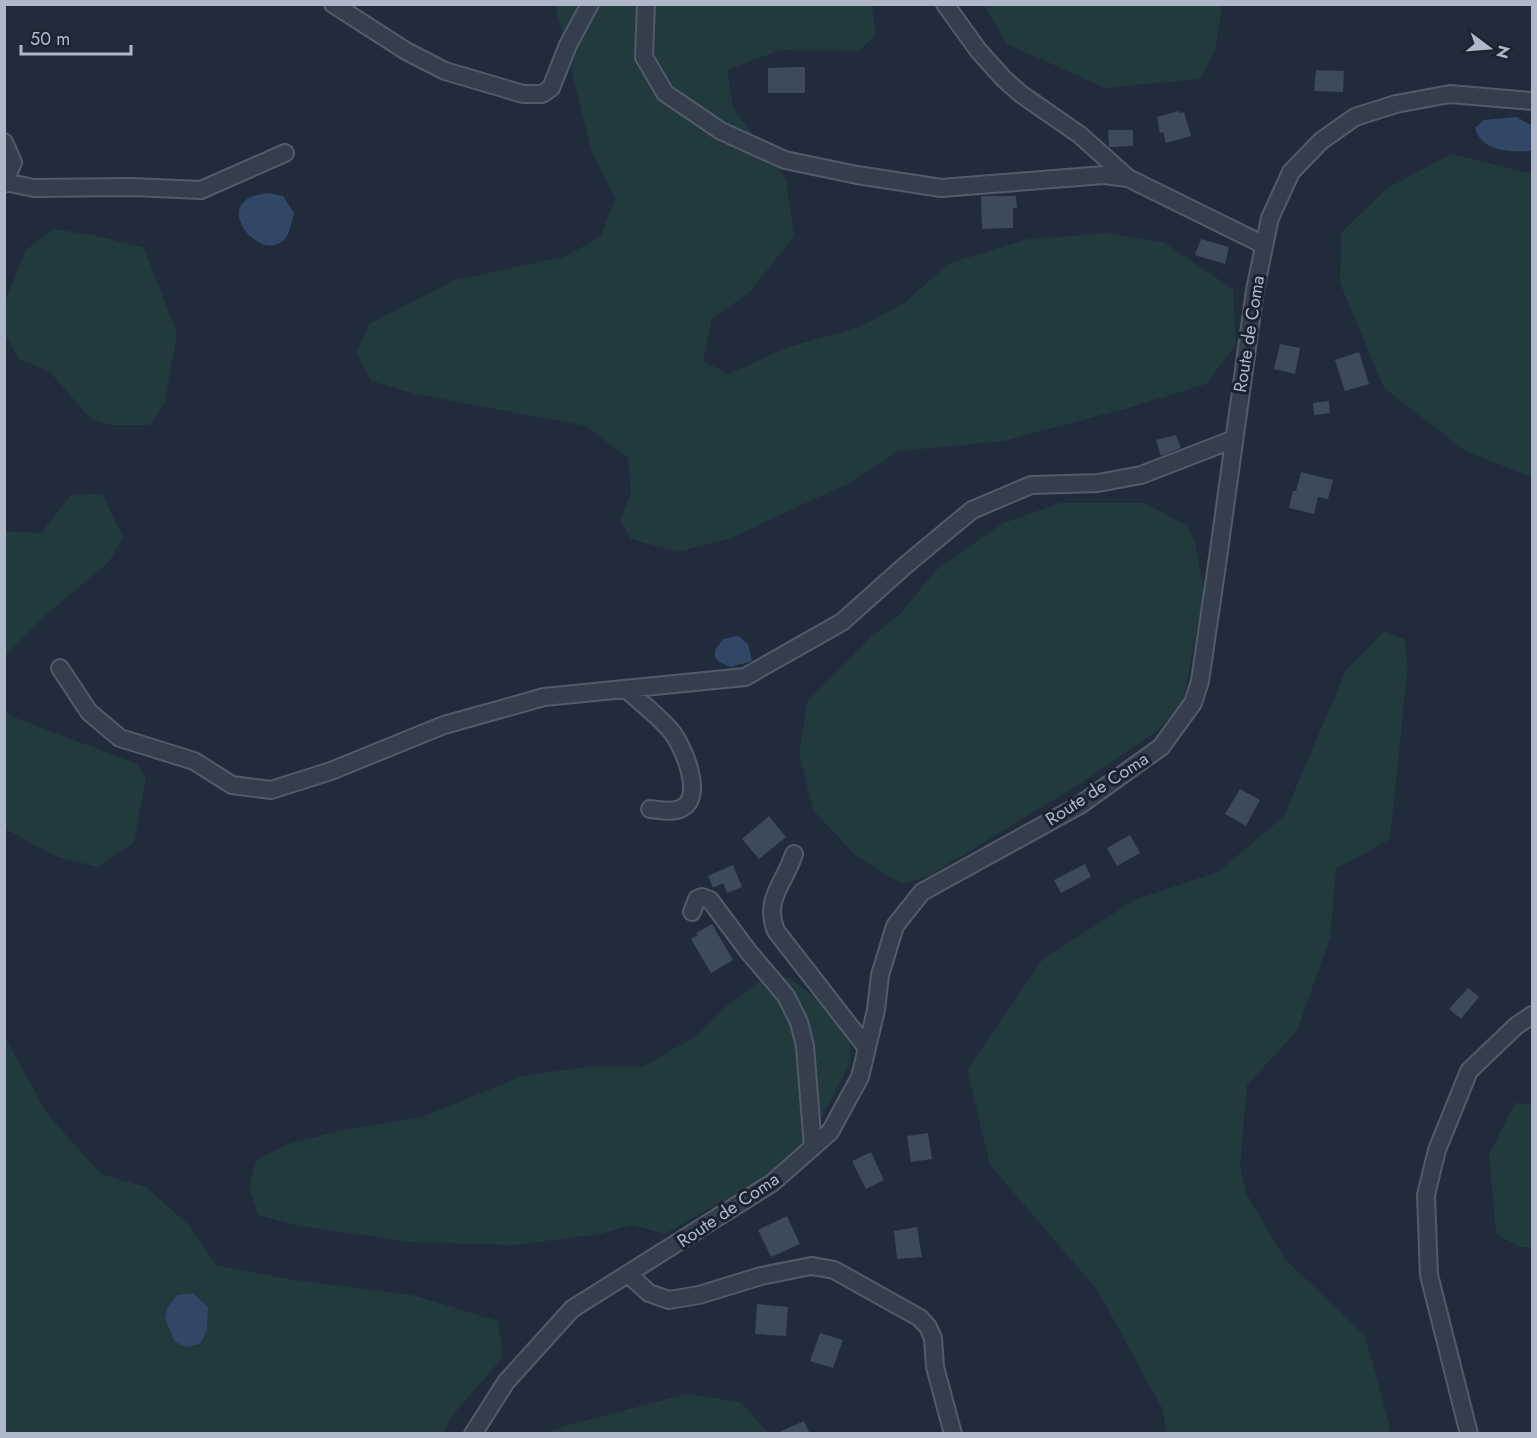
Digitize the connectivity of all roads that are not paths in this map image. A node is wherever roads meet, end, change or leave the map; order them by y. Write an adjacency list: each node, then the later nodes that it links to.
1 (333, 4): 2 (street)
2 (590, 4)
3 (646, 4): 8 (street)
4 (945, 4): 8 (street)
5 (1533, 100): 10 (street, Route de Coma)
6 (4, 142): 9 (street)
7 (285, 153): 9 (street)
8 (1128, 178): 10 (street)
9 (5, 183)
10 (1264, 245): 11 (street, Route de Coma)
11 (1234, 440): 13 (street); 18 (street, Route de Coma)
12 (60, 668): 13 (street)
13 (626, 689): 14 (street)
14 (650, 809)
15 (794, 854): 18 (street)
16 (692, 912): 19 (street)
17 (1533, 1015): 23 (street)
18 (867, 1048): 19 (street, Route de Coma)
19 (813, 1147): 20 (street, Route de Coma)
20 (629, 1275): 21 (street, Route de Coma); 22 (street)
21 (473, 1434)
22 (952, 1434)
23 (1469, 1434)

